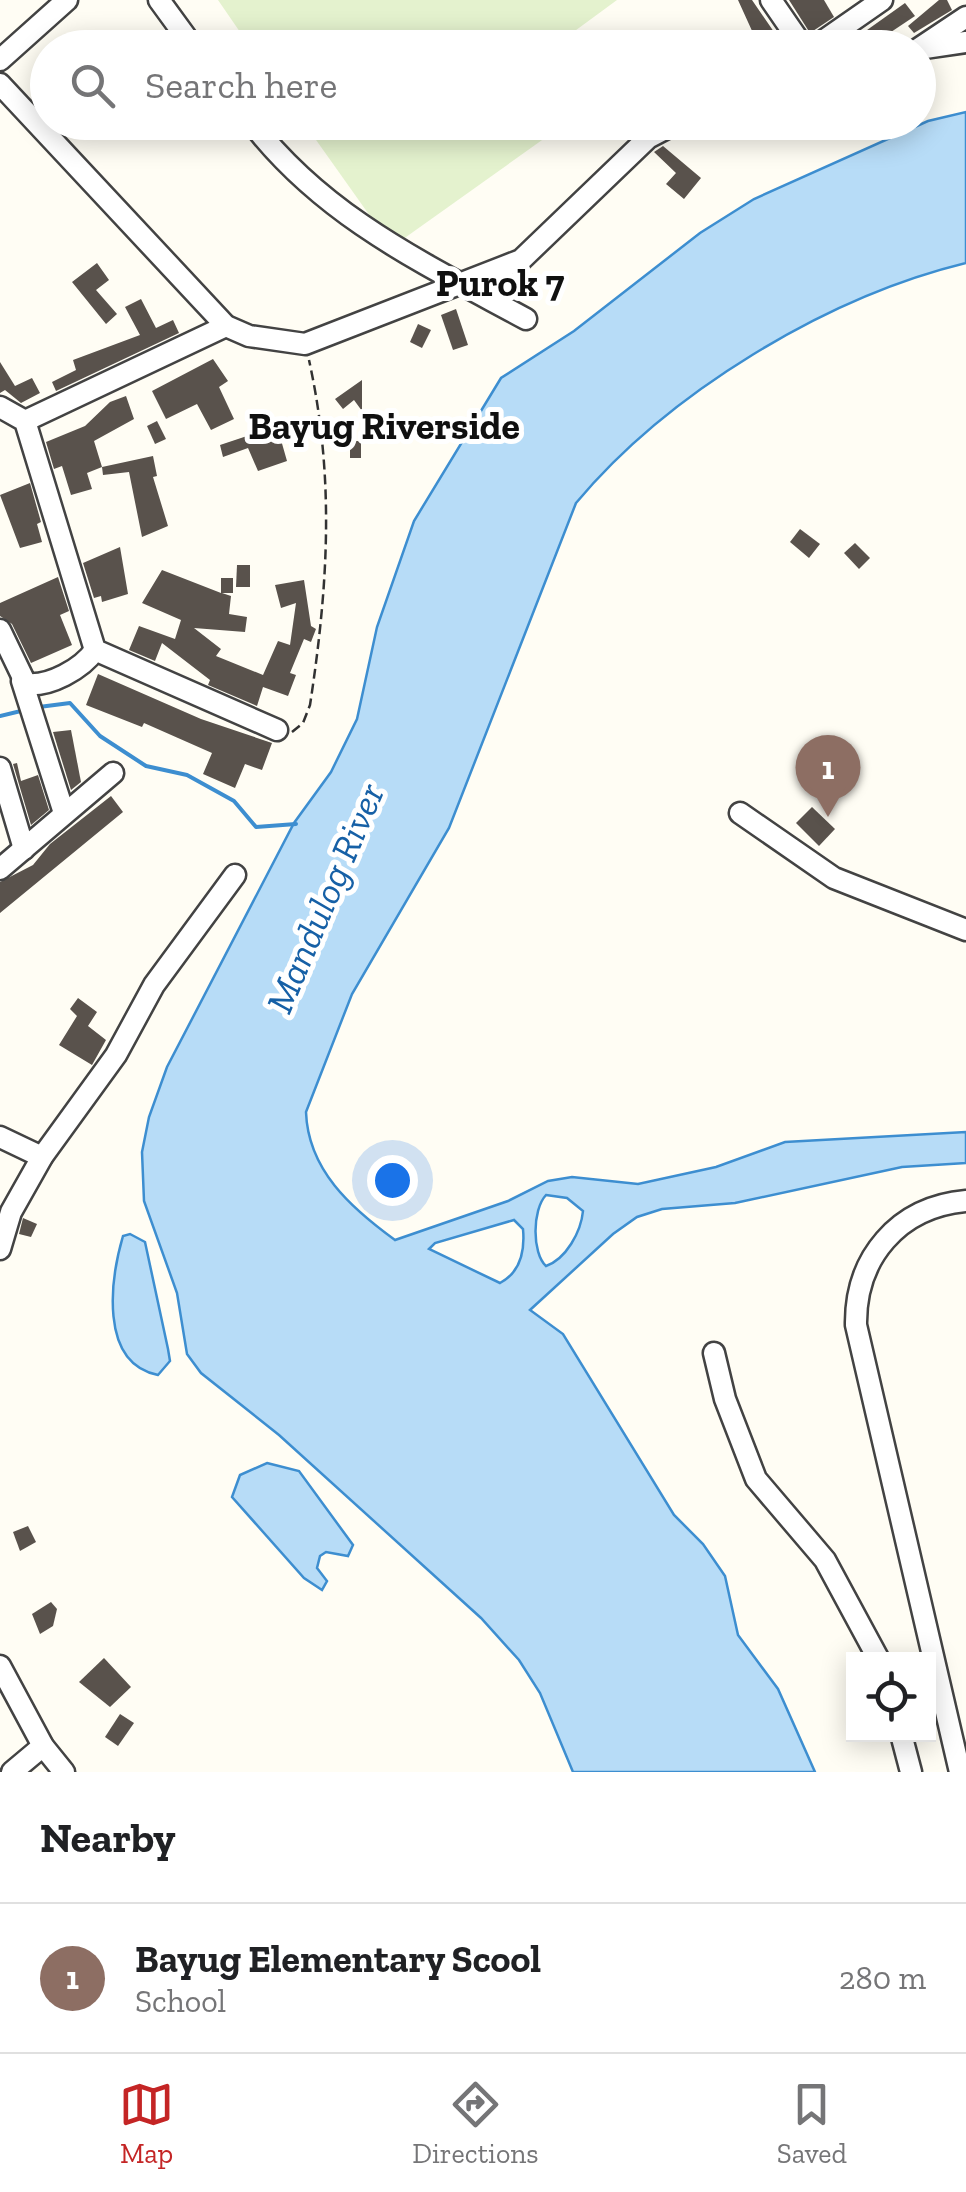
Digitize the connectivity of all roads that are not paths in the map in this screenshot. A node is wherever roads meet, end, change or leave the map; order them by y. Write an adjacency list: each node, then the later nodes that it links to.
1 (66, 0): 8 (street)
2 (159, 0): 9 (street)
3 (771, 0): 10 (street)
4 (839, 0): 7 (street)
5 (882, 0): 7 (street)
6 (966, 17): 13 (street)
7 (852, 19): 11 (street)
8 (33, 30)
9 (181, 30)
10 (792, 30)
11 (837, 30)
12 (30, 33): 16 (street)
13 (936, 37)
14 (966, 42): 15 (street)
15 (936, 46)
16 (1, 59)
17 (0, 84): 18 (street)
18 (30, 116)
19 (52, 140): 24 (street)
20 (267, 140): 22 (street)
21 (648, 140): 22 (street)
22 (461, 284): 23 (street); 24 (street)
23 (526, 319)
24 (226, 326): 26 (street)
25 (0, 407): 26 (street)
26 (25, 421): 28 (street)
27 (0, 630): 29 (street)
28 (95, 650): 29 (street); 30 (street)
29 (28, 699): 34 (street)
30 (277, 730)
31 (0, 768): 35 (street)
32 (113, 774): 34 (street)
33 (740, 813): 38 (street)
34 (64, 814): 35 (street)
35 (24, 850): 36 (street)
36 (0, 869)
37 (235, 874): 40 (street)
38 (966, 930)
39 (0, 1137): 40 (street)
40 (42, 1157): 42 (street)
41 (966, 1201): 51 (street)
42 (0, 1249)
43 (714, 1353): 44 (street)
44 (875, 1652)
45 (0, 1666): 47 (street)
46 (904, 1742): 50 (street)
47 (43, 1746): 48 (street); 49 (street)
48 (12, 1772)
49 (64, 1772)
50 (910, 1772)
51 (960, 1772)

